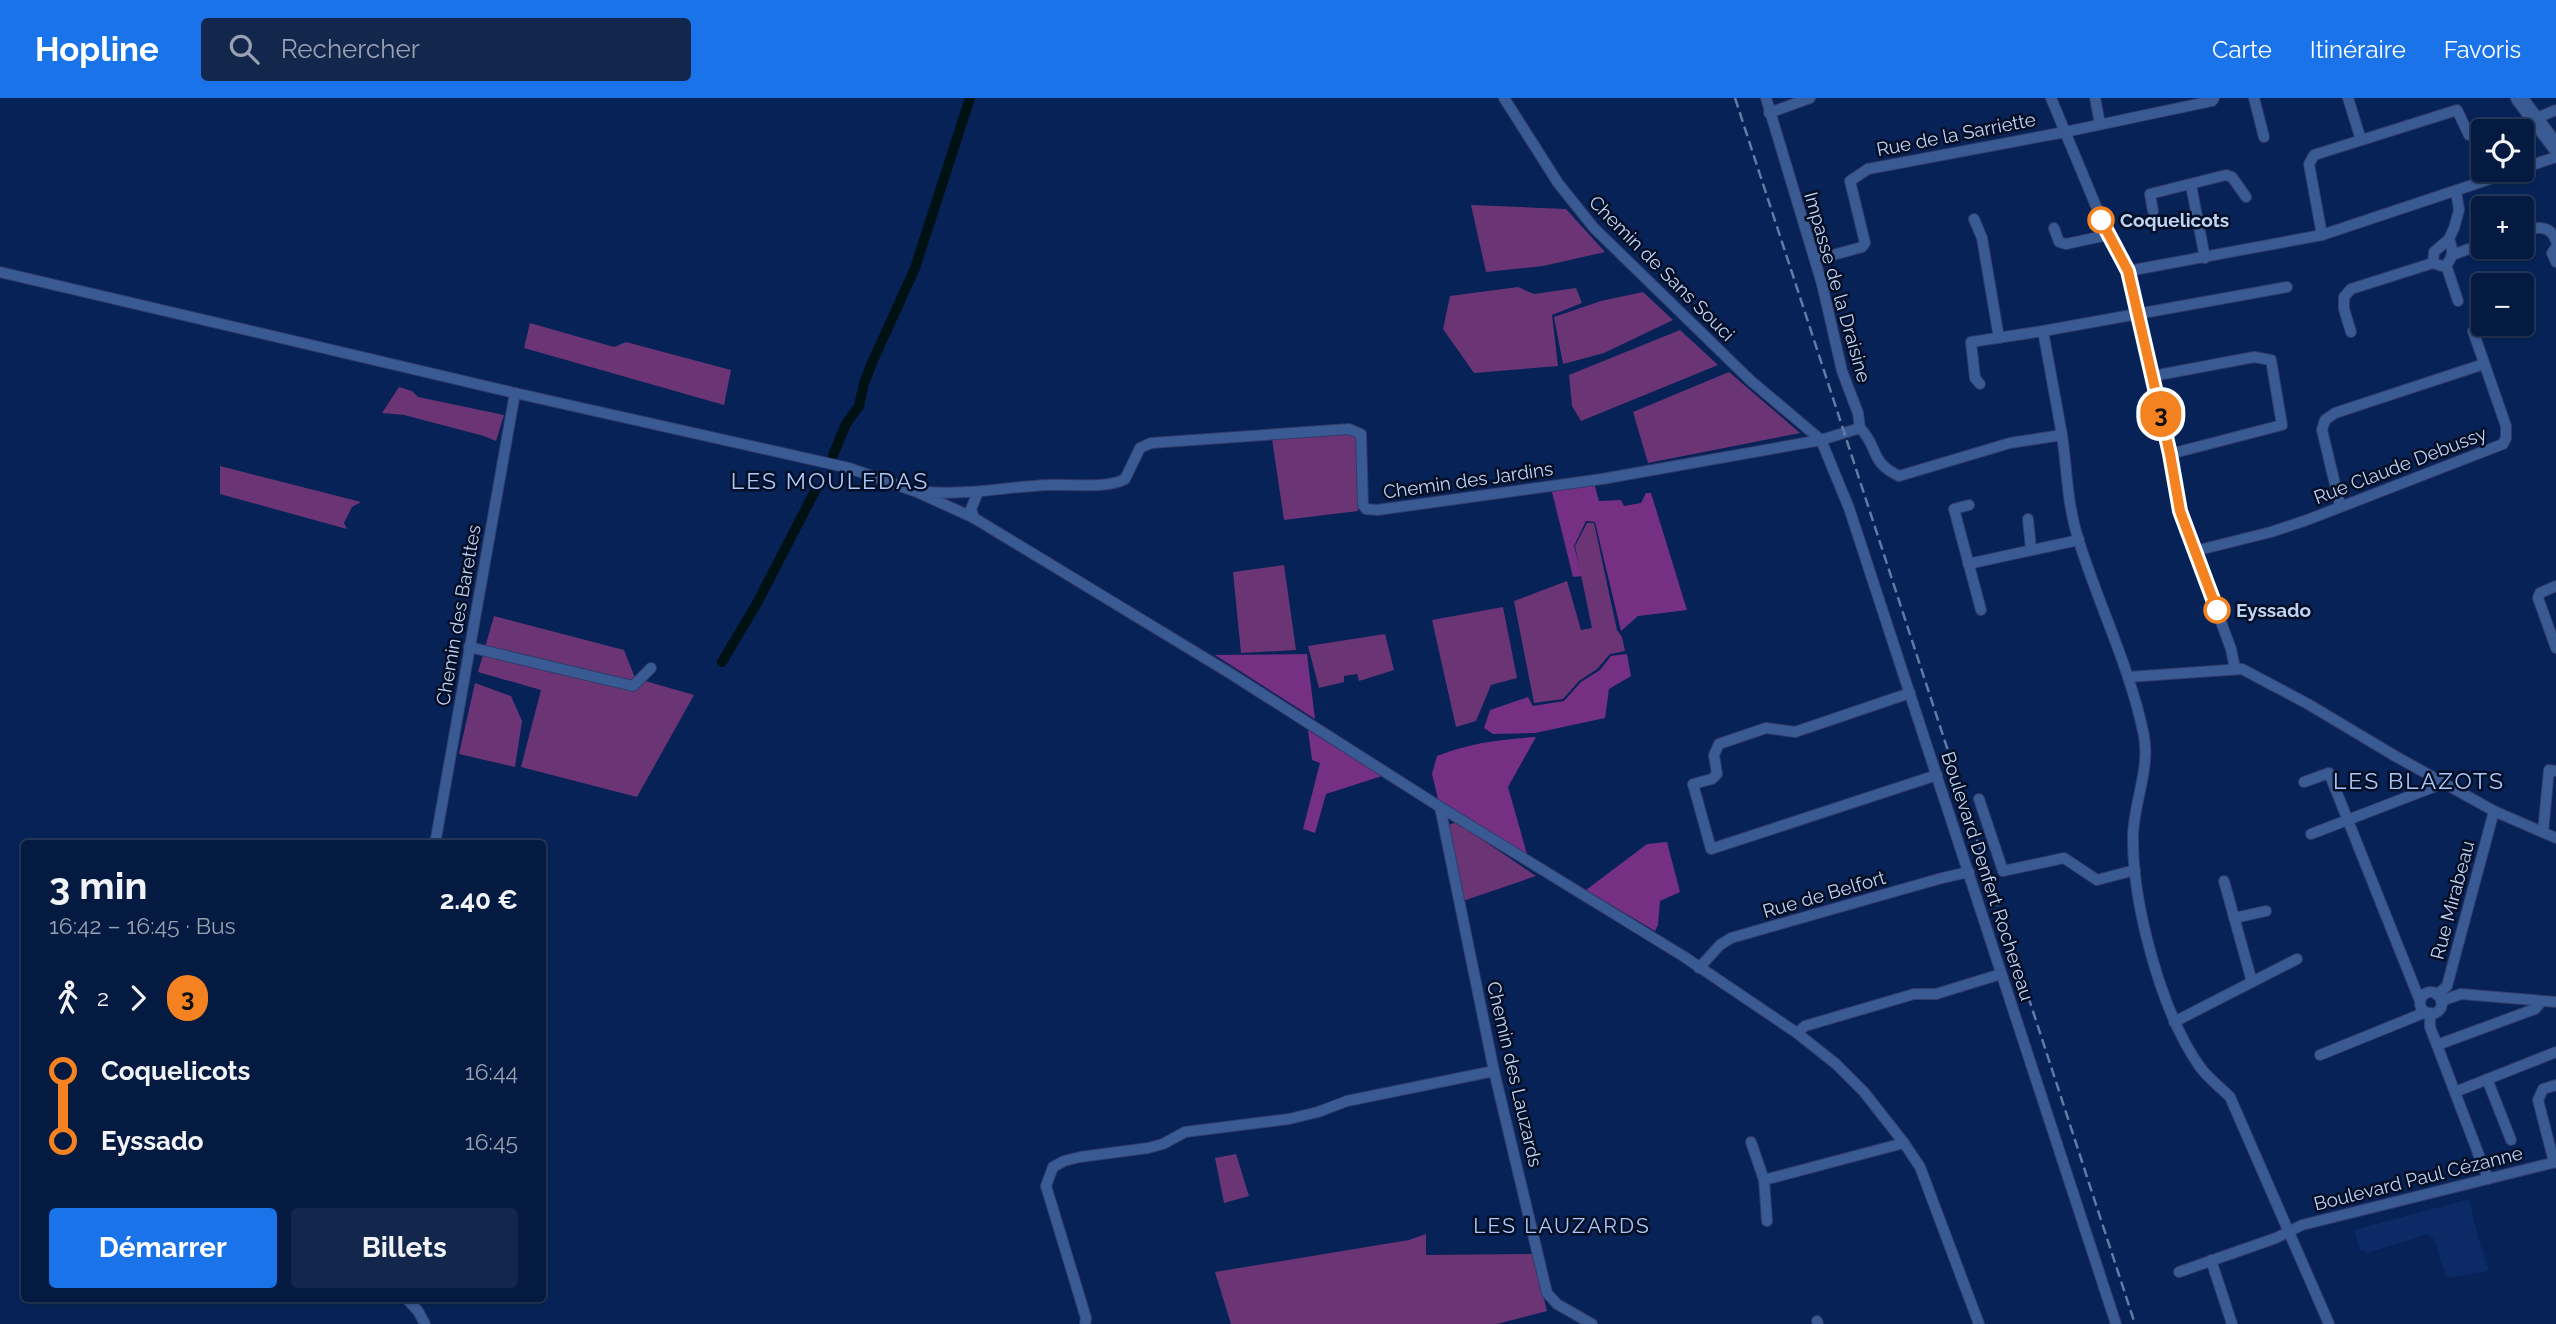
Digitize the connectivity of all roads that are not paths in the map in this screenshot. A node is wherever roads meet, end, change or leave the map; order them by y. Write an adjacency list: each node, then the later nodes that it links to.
1 (1504, 98): 56 (street, Chemin de Sans Souci)
2 (1766, 98): 13 (street, Impasse de la Draisine)
3 (1810, 98): 13 (street)
4 (2051, 98): 16 (street)
5 (2095, 98): 15 (street)
6 (2156, 98): 12 (street)
7 (2214, 98): 12 (street)
8 (2254, 98): 18 (street)
9 (2348, 98): 19 (street)
10 (2519, 98): 14 (main road)
11 (2556, 110): 14 (street)
12 (2159, 112): 15 (street)
13 (1769, 113): 37 (street, Impasse de la Draisine)
14 (2534, 119): 20 (main road)
15 (2100, 124): 16 (street)
16 (2065, 132): 29 (street); 37 (street, Rue de la Sarriette)
17 (2469, 135): 19 (street)
18 (2264, 138)
19 (2361, 140): 30 (street)
20 (2556, 147)
21 (2556, 157): 23 (street)
22 (2191, 185): 24 (street); 25 (street); 36 (street)
23 (2456, 191): 30 (street); 31 (street)
24 (2246, 197)
25 (2153, 211)
26 (1974, 219): 49 (street)
27 (2534, 227): 32 (street)
28 (2054, 228): 29 (street)
29 (2108, 235): 41 (street)
30 (2322, 236): 36 (street)
31 (2449, 239): 35 (street); 39 (street)
32 (2556, 241)
33 (2556, 247): 38 (street)
34 (2471, 248): 35 (street)
35 (2452, 255): 40 (street)
36 (2205, 258): 41 (street)
37 (1815, 260): 54 (street, Impasse de la Draisine)
38 (2556, 262)
39 (2433, 263): 40 (street); 47 (street)
40 (2446, 265): 44 (street)
41 (2128, 271): 45 (street)
42 (0, 272): 53 (street)
43 (2287, 287): 45 (street)
44 (2458, 301)
45 (2138, 312): 46 (street); 51 (street)
46 (2043, 331): 49 (street); 55 (street)
47 (2351, 332)
48 (2475, 336): 50 (street, Rue Claude Debussy)
49 (1999, 338): 52 (street)
50 (2484, 364): 61 (street); 61 (street, Rue Claude Debussy)
51 (2153, 376): 57 (street); 57 (street)
52 (1980, 384)
53 (515, 393): 58 (street); 70 (street, Chemin des Barettes)
54 (1860, 428): 55 (street, Impasse de la Draisine); 56 (street)
55 (2062, 435): 64 (street)
56 (1821, 440): 59 (street, Chemin des Jardins); 75 (street, Boulevard Denfert Rochereau)
57 (2170, 454): 66 (street)
58 (917, 492): 59 (street, Chemin des Jardins); 62 (street)
59 (978, 492): 62 (street)
60 (1969, 505): 67 (street)
61 (2340, 505): 66 (street, Rue Claude Debussy)
62 (974, 518): 81 (street)
63 (2028, 519): 65 (street)
64 (2079, 540): 65 (street); 74 (street)
65 (2031, 549): 67 (street)
66 (2195, 551): 73 (street)
67 (1968, 564): 69 (street)
68 (2556, 586): 71 (street)
69 (1981, 610)
70 (469, 647): 72 (street); 87 (street, Chemin des Barettes)
71 (2556, 648)
72 (651, 668)
73 (2235, 668): 74 (street); 79 (street)
74 (2128, 677): 88 (street)
75 (1910, 694): 77 (street, Boulevard Denfert Rochereau); 77 (street)
76 (2556, 771): 84 (street)
77 (1937, 775): 89 (street, Boulevard Denfert Rochereau)
78 (2305, 782): 83 (street)
79 (2444, 783): 82 (street); 83 (street)
80 (1979, 799): 88 (street)
81 (1440, 807): 94 (street); 107 (street, Chemin des Lauzards)
82 (2494, 811): 84 (street); 97 (street, Rue Mirabeau)
83 (2349, 819): 85 (street); 98 (street)
84 (2543, 832): 86 (street)
85 (2311, 834)
86 (2556, 838)
87 (436, 840)
88 (2135, 870): 102 (street)
89 (1969, 873): 94 (street, Rue de Belfort); 95 (street, Boulevard Denfert Rochereau)
90 (2224, 881): 92 (street)
91 (2266, 911): 92 (street)
92 (2234, 918): 96 (street)
93 (2297, 959): 96 (street)
94 (1699, 968): 103 (street)
95 (2001, 974): 103 (street); 126 (street, Boulevard Denfert Rochereau)
96 (2252, 982): 102 (street)
97 (2439, 998): 98 (street); 99 (street); 101 (street)
98 (2420, 1001): 101 (street)
99 (2542, 1001): 100 (street); 104 (street)
100 (2556, 1002)
101 (2428, 1013): 104 (street); 106 (street)
102 (2174, 1022): 118 (street)
103 (1797, 1033): 113 (street)
104 (2437, 1045): 110 (street)
105 (2556, 1052): 108 (street)
106 (2320, 1055)
107 (1494, 1071): 123 (street); 124 (street, Chemin des Lauzards)
108 (2487, 1079): 110 (street); 111 (street)
109 (2556, 1085): 114 (street)
110 (2455, 1092): 115 (street)
111 (2511, 1140)
112 (1751, 1142): 116 (street)
113 (1904, 1143): 116 (street); 125 (street)
114 (2555, 1162): 115 (street, Boulevard Paul Cézanne)
115 (2488, 1179): 118 (street, Boulevard Paul Cézanne)
116 (1764, 1180): 117 (street)
117 (1767, 1221)
118 (2290, 1230): 119 (street, Boulevard Paul Cézanne); 128 (street)
119 (2211, 1260): 120 (street, Boulevard Paul Cézanne); 127 (street)
120 (2179, 1272)
121 (410, 1302): 122 (street)
122 (425, 1324)
123 (1085, 1324)
124 (1592, 1324)
125 (1979, 1324)
126 (2116, 1324)
127 (2232, 1324)
128 (2329, 1324)

